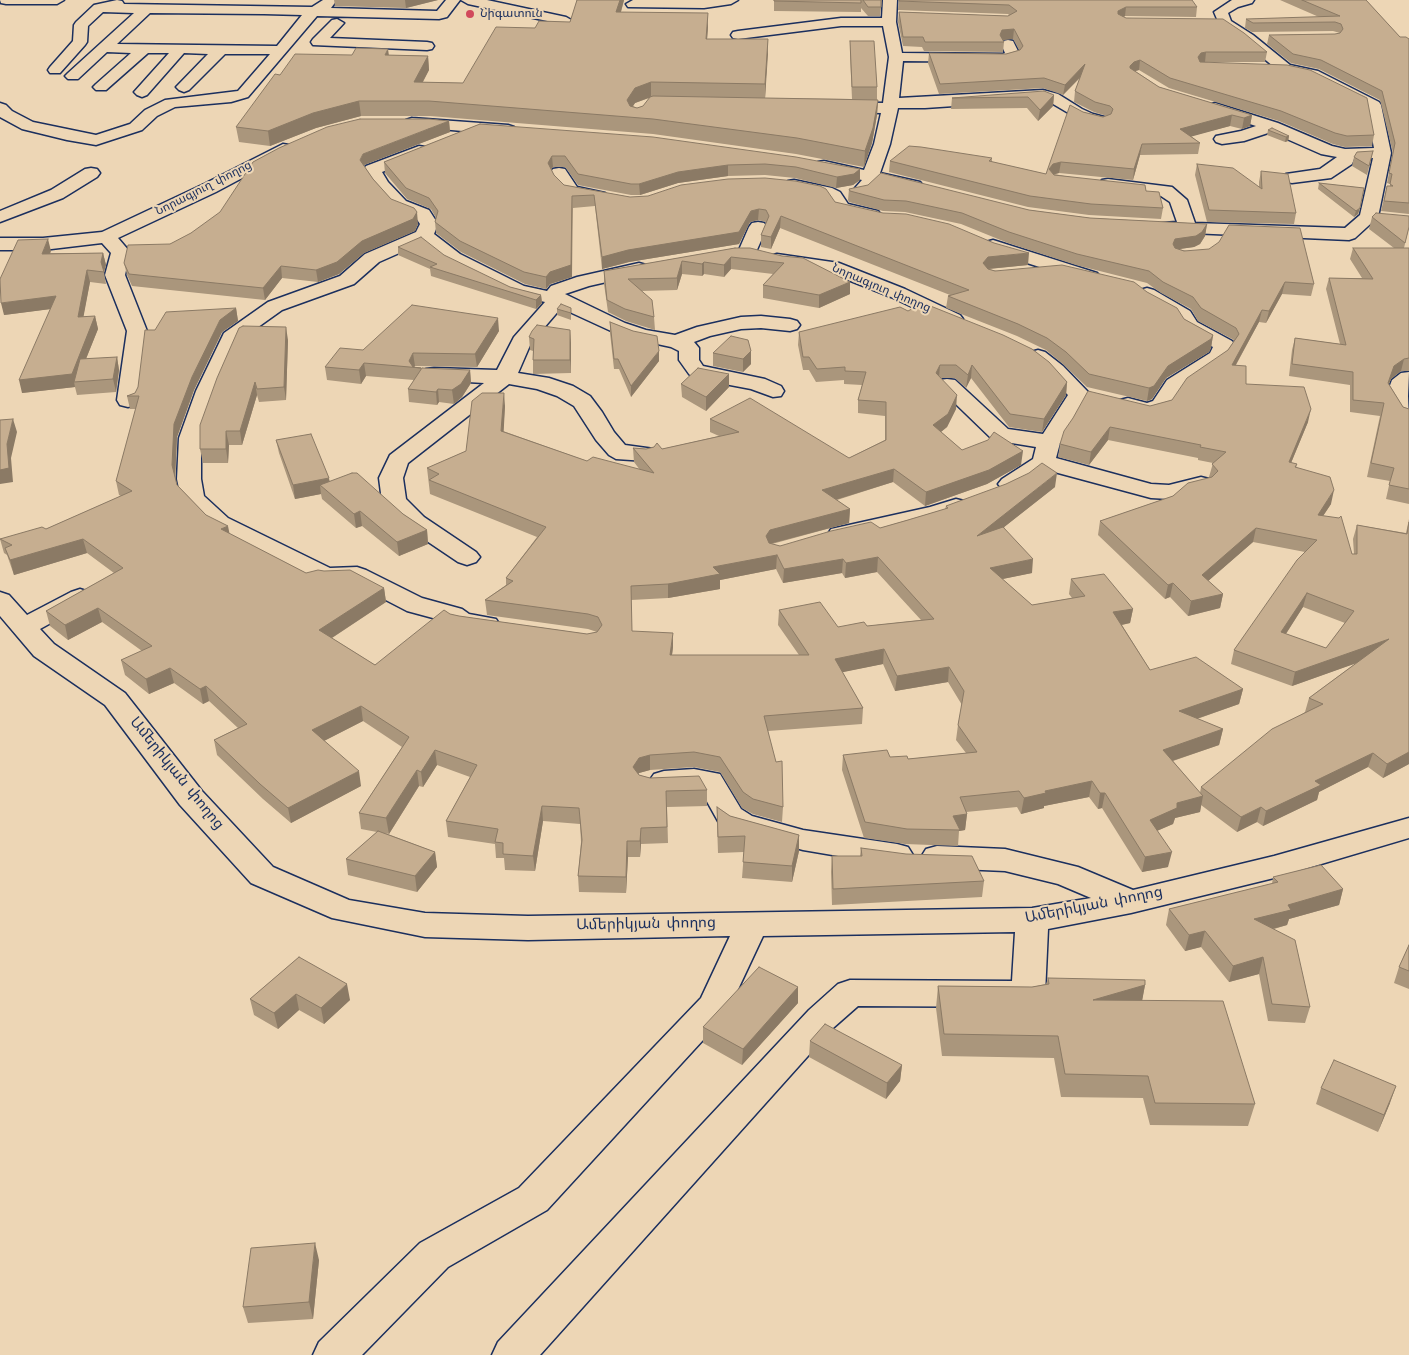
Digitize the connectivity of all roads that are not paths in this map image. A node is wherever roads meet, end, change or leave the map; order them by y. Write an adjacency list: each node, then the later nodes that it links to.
1 (6, 0): 2 (main road)
2 (57, 0)
3 (204, 0): 14 (main road)
4 (330, 0): 14 (main road)
5 (453, 0): 14 (main road)
6 (468, 0): 16 (main road)
7 (484, 0): 8 (main road)
8 (536, 0)
9 (731, 0): 13 (main road)
10 (890, 0): 15 (main road)
11 (1247, 0): 20 (main road)
12 (148, 4): 14 (main road); 24 (main road); 32 (main road)
13 (633, 4)
14 (303, 9): 18 (main road); 28 (main road)
15 (892, 18): 19 (main road); 29 (main road)
16 (566, 21)
17 (446, 26): 18 (main road)
18 (332, 28): 22 (main road)
19 (738, 35)
20 (1248, 38): 21 (main road); 31 (main road)
21 (1267, 38)
22 (430, 41)
23 (1008, 44): 29 (main road)
24 (103, 48): 26 (main road); 33 (main road)
25 (181, 48): 26 (main road); 27 (main road); 36 (main road)
26 (144, 49): 34 (main road)
27 (221, 49): 28 (main road); 35 (main road)
28 (282, 50): 40 (main road)
29 (896, 57): 38 (main road)
30 (1258, 69): 31 (main road)
31 (1285, 69): 48 (main road)
32 (56, 70)
33 (74, 76)
34 (101, 87)
35 (184, 87)
36 (142, 92)
37 (1198, 103): 43 (main road)
38 (890, 105): 39 (main road); 41 (main road); 53 (main road)
39 (829, 107)
40 (0, 108)
41 (1102, 121)
42 (391, 123): 44 (main road)
43 (1272, 126): 46 (main road); 49 (main road)
44 (479, 128): 45 (main road); 65 (main road)
45 (527, 131)
46 (1222, 139)
47 (298, 143): 66 (main road, Նորագյուղ փողոց)
48 (1383, 153): 49 (main road); 64 (main road)
49 (1345, 154): 54 (main road)
50 (806, 162): 53 (main road)
51 (91, 173): 60 (main road)
52 (559, 174): 59 (main road)
53 (871, 175): 57 (main road); 58 (main road)
54 (1292, 178)
55 (775, 183): 58 (main road)
56 (1095, 183): 64 (main road)
57 (927, 189)
58 (834, 196): 61 (main road)
59 (617, 201)
60 (0, 217)
61 (890, 219)
62 (1148, 226): 64 (main road)
63 (758, 227): 76 (main road, Նորագյուղ փողոց)
64 (1188, 228)
65 (424, 235): 74 (main road); 95 (main road)
66 (106, 236): 68 (main road, Նորագյուղ փողոց); 85 (main road)
67 (973, 238): 70 (main road)
68 (0, 244)
69 (659, 266): 74 (main road)
70 (1068, 271): 71 (main road); 72 (main road)
71 (1020, 274)
72 (1104, 280)
73 (1131, 287): 84 (main road)
74 (558, 299): 77 (main road); 80 (main road)
75 (790, 325): 77 (main road)
76 (974, 328)
77 (677, 342): 83 (main road)
78 (1017, 346): 84 (main road)
79 (422, 373): 80 (main road)
80 (504, 377): 88 (main road); 91 (main road)
81 (1409, 378): 86 (main road)
82 (947, 385): 87 (main road)
83 (773, 391)
84 (1096, 398): 87 (main road)
85 (128, 400)
86 (1409, 414)
87 (1046, 452): 89 (main road); 90 (main road)
88 (646, 454)
89 (1201, 484)
90 (824, 537)
91 (467, 557)
92 (100, 586): 94 (main road)
93 (0, 600): 94 (main road, Ամերիկյան փողոց)
94 (24, 627): 100 (main road, Ամերիկյան փողոց)
95 (507, 629)
96 (650, 782): 98 (main road)
97 (1409, 828): 98 (main road, Ամերիկյան փողոց)
98 (1131, 902): 99 (main road, Ամերիկյան փողոց)
99 (1032, 920): 100 (main road, Ամերիկյան փողոց); 102 (main road)
100 (753, 923): 101 (main road)
101 (334, 1355)
102 (513, 1355)

